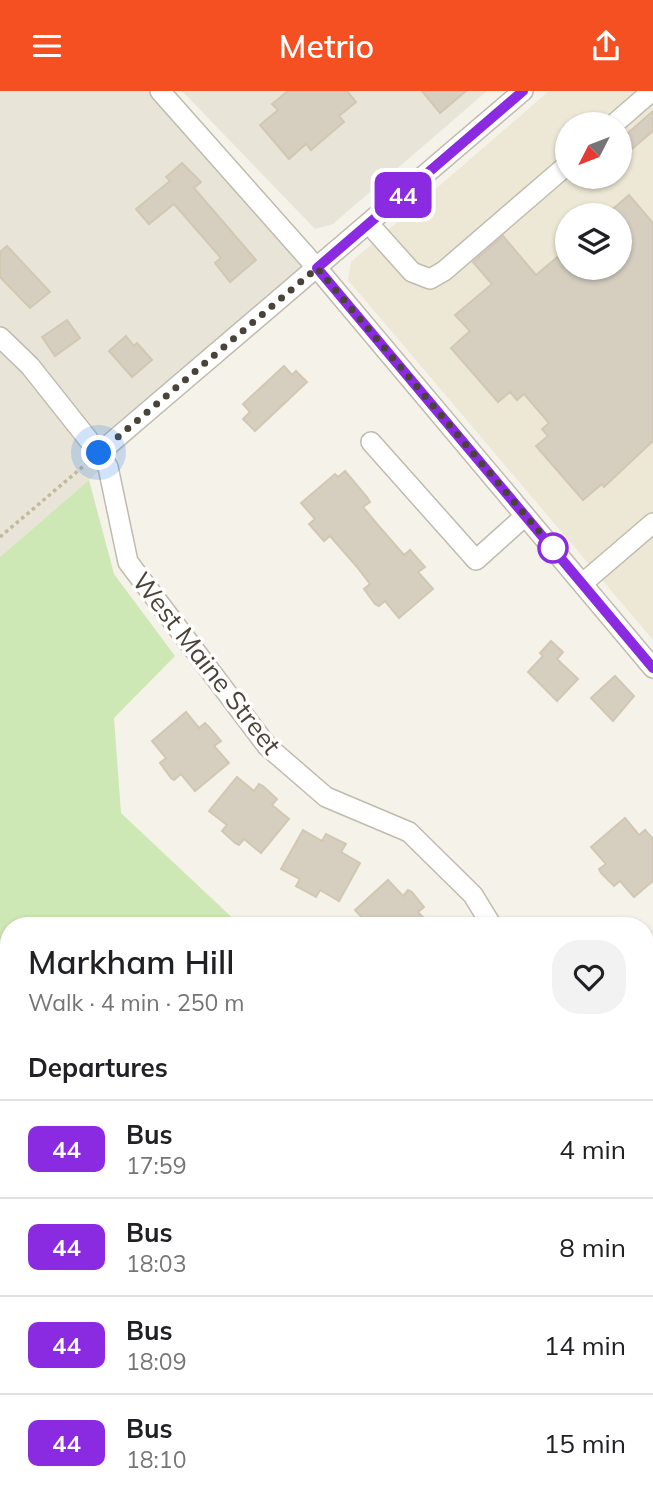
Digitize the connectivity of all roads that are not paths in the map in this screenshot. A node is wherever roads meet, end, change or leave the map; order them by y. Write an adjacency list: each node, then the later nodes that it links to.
1 (160, 91): 7 (street)
2 (523, 91): 6 (street)
3 (652, 91): 4 (street)
4 (628, 112)
5 (555, 175): 6 (street)
6 (369, 224): 7 (street)
7 (317, 268): 10 (street); 11 (street)
8 (0, 337): 10 (street, West Maine Street)
9 (371, 442): 11 (street)
10 (99, 453): 15 (street, West Maine Street)
11 (525, 516): 13 (street)
12 (653, 523): 13 (street)
13 (583, 583): 14 (street)
14 (653, 668)
15 (486, 917)

